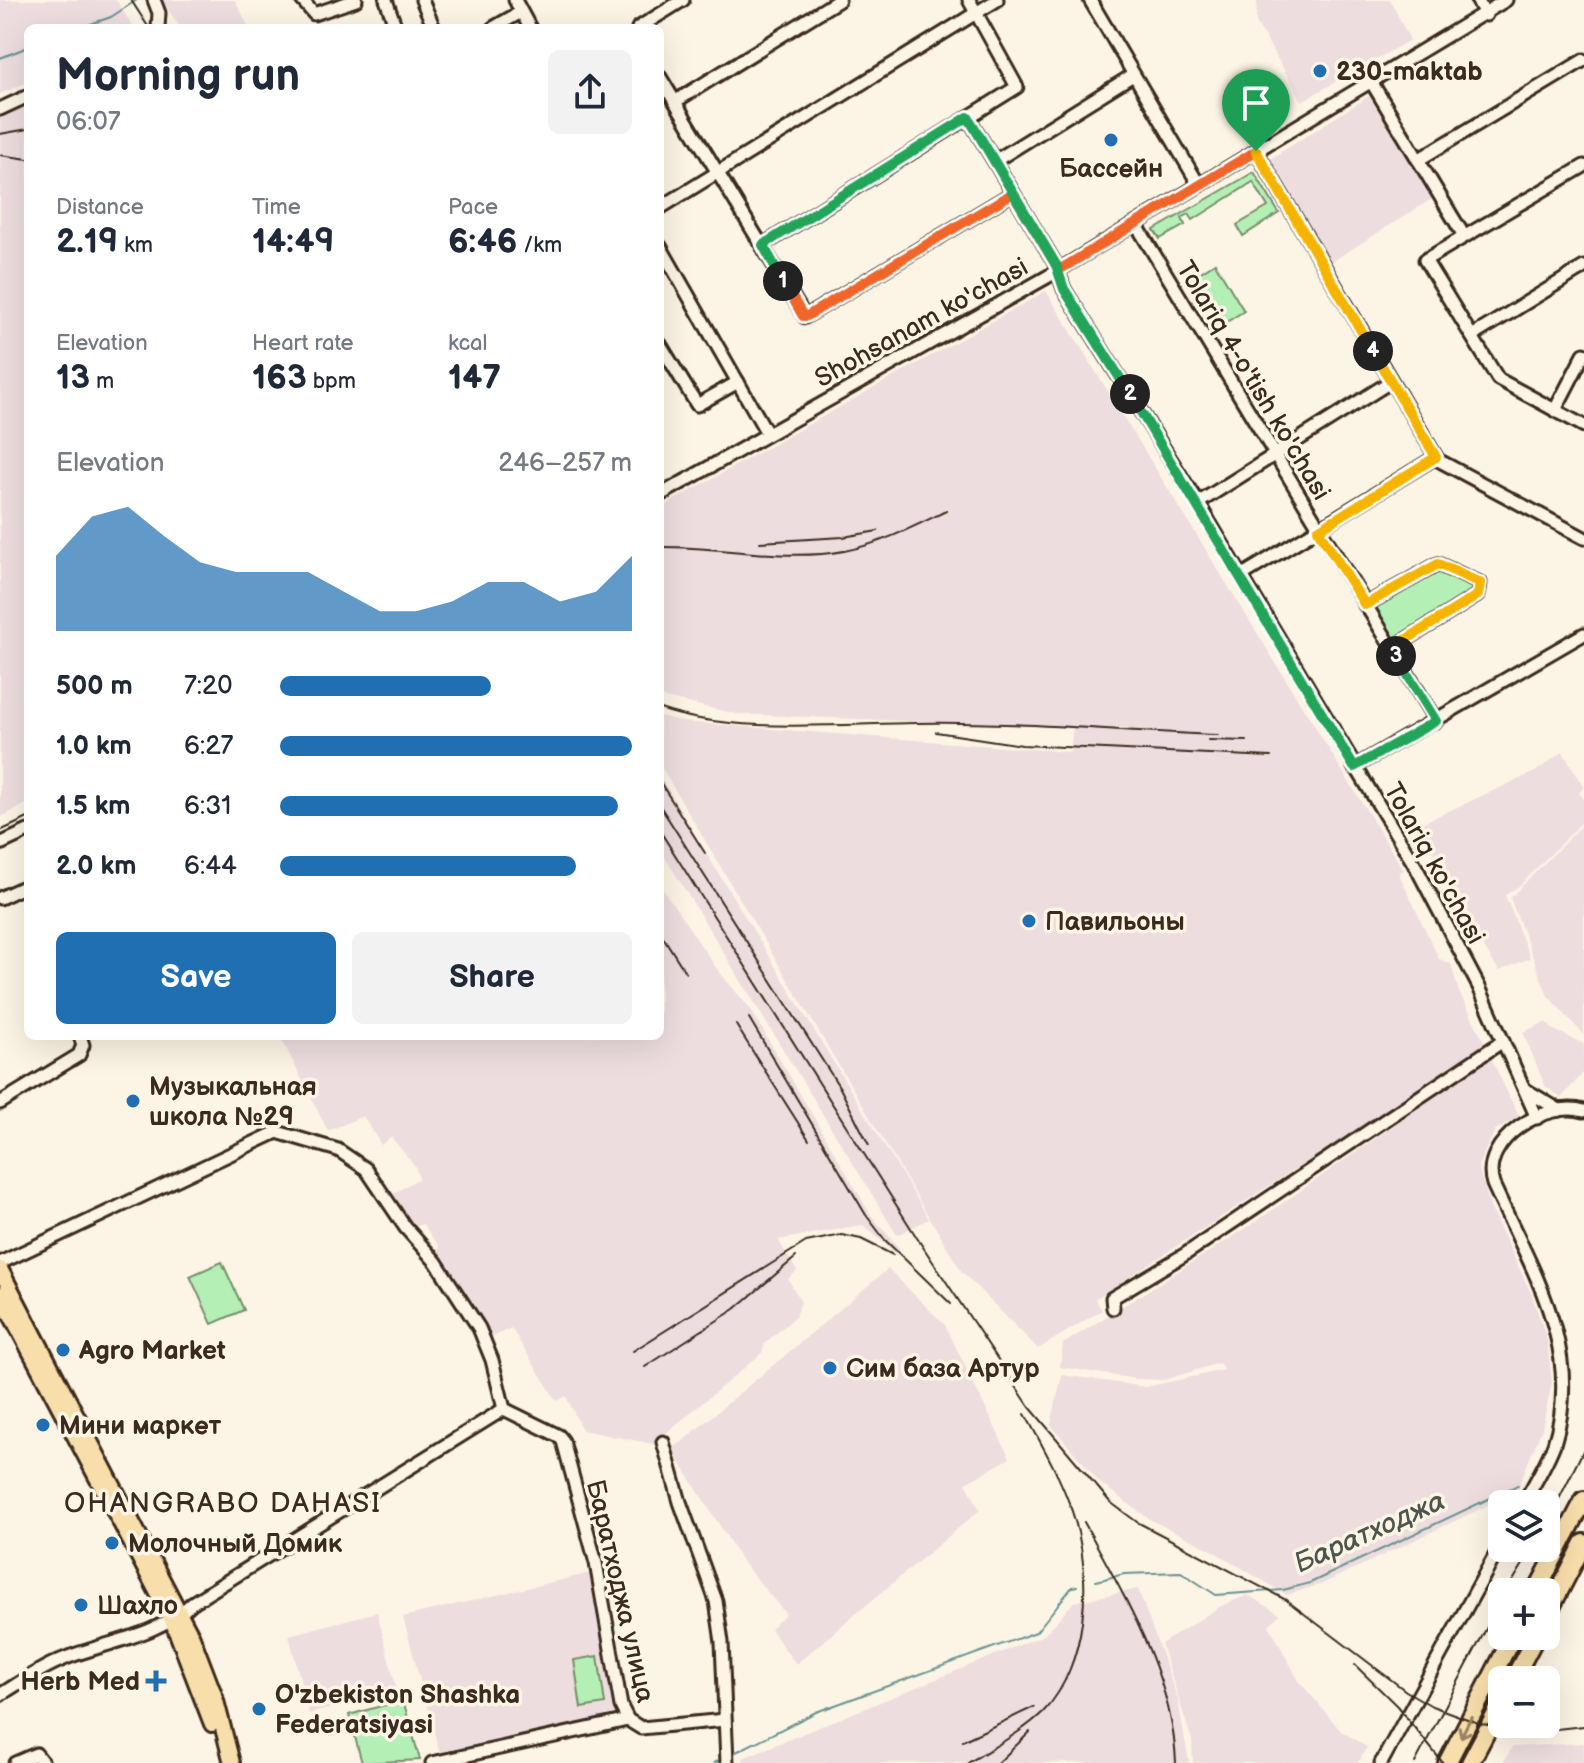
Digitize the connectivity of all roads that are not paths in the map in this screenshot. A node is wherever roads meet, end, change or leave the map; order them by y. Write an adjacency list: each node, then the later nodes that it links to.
1 (154, 0): 16 (street)
2 (302, 0): 3 (street)
3 (356, 0)
4 (386, 0): 17 (street)
5 (422, 0): 18 (street)
6 (683, 0): 21 (street)
7 (839, 0): 27 (street)
8 (969, 0): 14 (street)
9 (997, 0): 14 (street)
10 (1090, 0): 23 (street)
11 (1477, 0): 15 (street)
12 (1506, 0): 15 (street, Shohsanam ko'chasi)
13 (519, 4): 19 (street); 20 (street)
14 (977, 13): 29 (street); 34 (street)
15 (1486, 15): 25 (street, Shohsanam ko'chasi)
16 (158, 24)
17 (395, 24)
18 (432, 24)
19 (497, 24)
20 (528, 24)
21 (644, 24)
22 (1584, 60): 31 (street)
23 (1133, 75): 32 (street); 35 (street)
24 (664, 83): 27 (street)
25 (1372, 83): 30 (street, Shohsanam ko'chasi); 31 (street)
26 (24, 98): 28 (street)
27 (676, 101): 34 (street)
28 (0, 109)
29 (968, 117): 32 (street, Tolariq ko'chasi); 40 (street)
30 (1256, 151): 35 (street, Shohsanam ko'chasi); 48 (street)
31 (1418, 160): 39 (street)
32 (995, 161): 36 (street, Tolariq ko'chasi)
33 (1584, 166): 39 (street)
34 (719, 173): 37 (street); 40 (street)
35 (1199, 185): 38 (street, Shohsanam ko'chasi)
36 (1013, 193): 40 (street); 43 (street, Tolariq ko'chasi)
37 (664, 206)
38 (1136, 224): 43 (street, Shohsanam ko'chasi); 52 (street, Tolariq 4-o'tish ko'chasi)
39 (1464, 236): 44 (street)
40 (763, 245)
41 (664, 253): 47 (street)
42 (1584, 267): 44 (street)
43 (1059, 270): 51 (street, Shohsanam ko'chasi); 55 (street, Tolariq ko'chasi)
44 (1472, 336): 49 (street)
45 (664, 351): 47 (street)
46 (1584, 354): 49 (street)
47 (738, 382): 51 (street)
48 (1390, 382): 52 (street); 53 (street)
49 (1555, 410): 50 (street)
50 (1584, 426)
51 (767, 433): 54 (street, Shohsanam ko'chasi)
52 (1272, 454): 55 (street); 56 (street, Tolariq 4-o'tish ko'chasi)
53 (1436, 457): 56 (street); 57 (street)
54 (664, 493)
55 (1198, 503): 58 (street, Tolariq ko'chasi)
56 (1318, 530): 58 (street); 59 (street, Tolariq 4-o'tish ko'chasi)
57 (1584, 538)
58 (1241, 576): 63 (street, Tolariq ko'chasi)
59 (1365, 605): 61 (street, Tolariq 4-o'tish ko'chasi); 61 (street)
60 (1584, 634): 62 (street)
61 (1391, 649): 62 (street, Tolariq 4-o'tish ko'chasi)
62 (1436, 721): 63 (street)
63 (1354, 767): 69 (street, Tolariq ko'chasi)
64 (24, 833): 65 (street)
65 (0, 844)
66 (24, 887): 67 (street)
67 (0, 898)
68 (81, 1040): 71 (street)
69 (1503, 1041): 70 (street, Tolariq ko'chasi); 77 (street)
70 (1524, 1087): 72 (street); 74 (street, Tolariq ko'chasi)
71 (0, 1103)
72 (1559, 1110): 73 (street); 74 (street)
73 (1584, 1111)
74 (1537, 1118): 80 (street)
75 (0, 1266): 78 (street); 82 (main road)
76 (0, 1294): 82 (main road)
77 (1113, 1308)
78 (504, 1409): 87 (street); 92 (street, Баратходжа улица)
79 (663, 1442): 93 (street)
80 (1531, 1490)
81 (1584, 1500): 85 (highway)
82 (123, 1519): 87 (main road)
83 (1584, 1543): 86 (highway)
84 (1492, 1562): 101 (street)
85 (1543, 1578)
86 (1560, 1590)
87 (176, 1617): 91 (street); 97 (main road); 98 (main road)
88 (1506, 1650): 89 (highway)
89 (1485, 1690): 90 (highway); 102 (highway, one-way to 102)
90 (1488, 1692)
91 (0, 1695)
92 (628, 1720): 93 (street, Баратходжа улица); 99 (street)
93 (725, 1720): 100 (street)
94 (1488, 1728): 103 (highway)
95 (40, 1758): 96 (street)
96 (15, 1763)
97 (223, 1763)
98 (232, 1763)
99 (432, 1763)
100 (727, 1763)
101 (1381, 1763)
102 (1447, 1763)
103 (1470, 1763)

